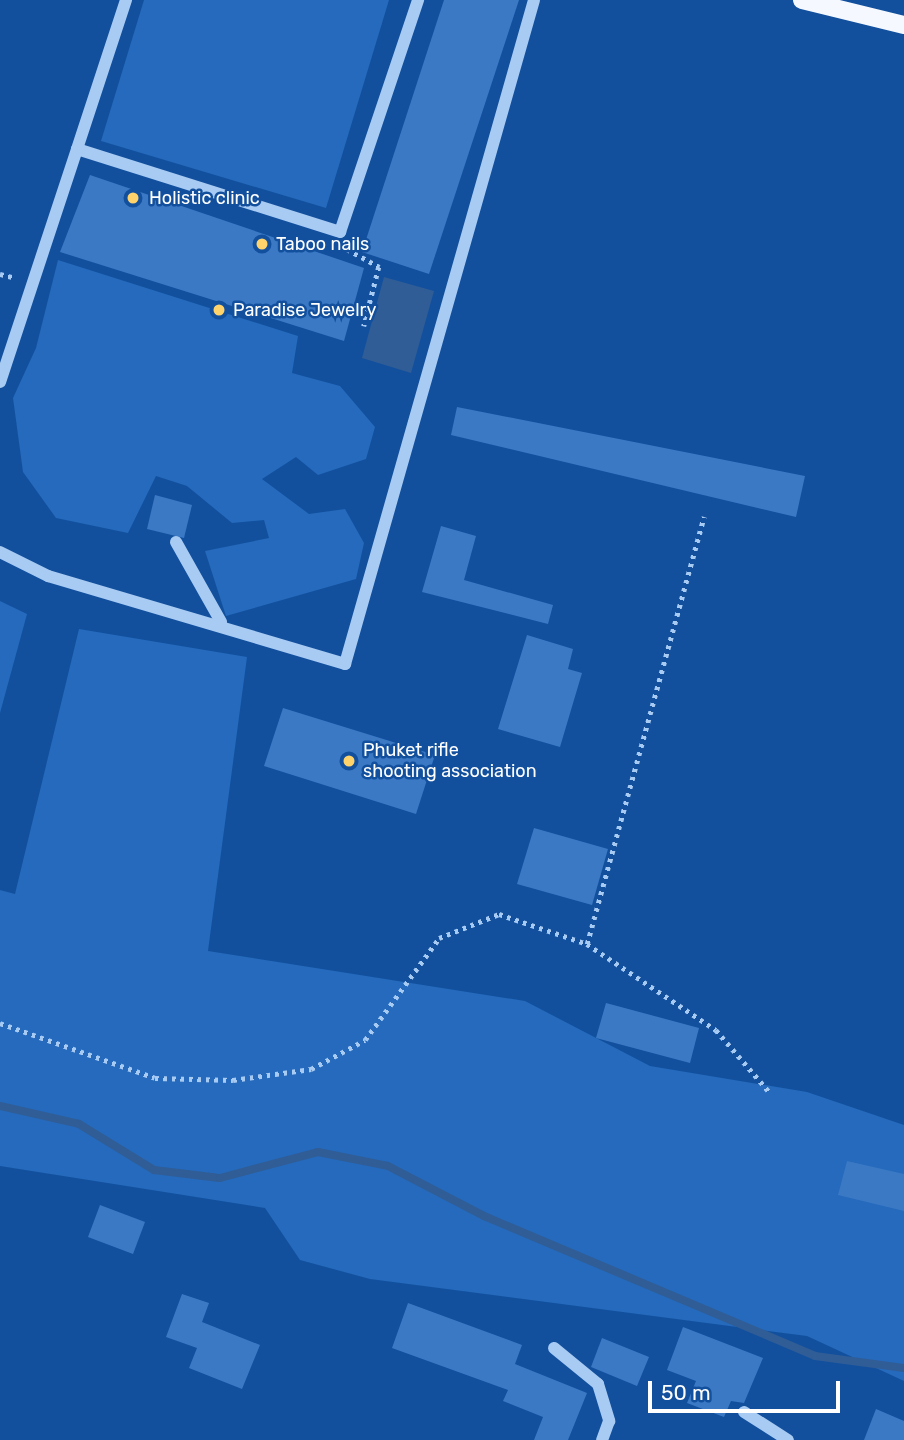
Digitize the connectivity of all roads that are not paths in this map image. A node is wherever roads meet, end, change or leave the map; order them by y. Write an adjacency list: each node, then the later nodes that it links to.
1 (126, 0): 6 (street)
2 (418, 0): 6 (street)
3 (534, 0): 10 (street)
4 (802, 0): 5 (main road)
5 (904, 25)
6 (77, 149): 7 (street)
7 (0, 382)
8 (176, 542): 10 (street)
9 (0, 552): 10 (street)
10 (221, 622)
11 (554, 1348): 13 (street)
12 (744, 1412): 14 (street)
13 (602, 1440)
14 (788, 1440)

